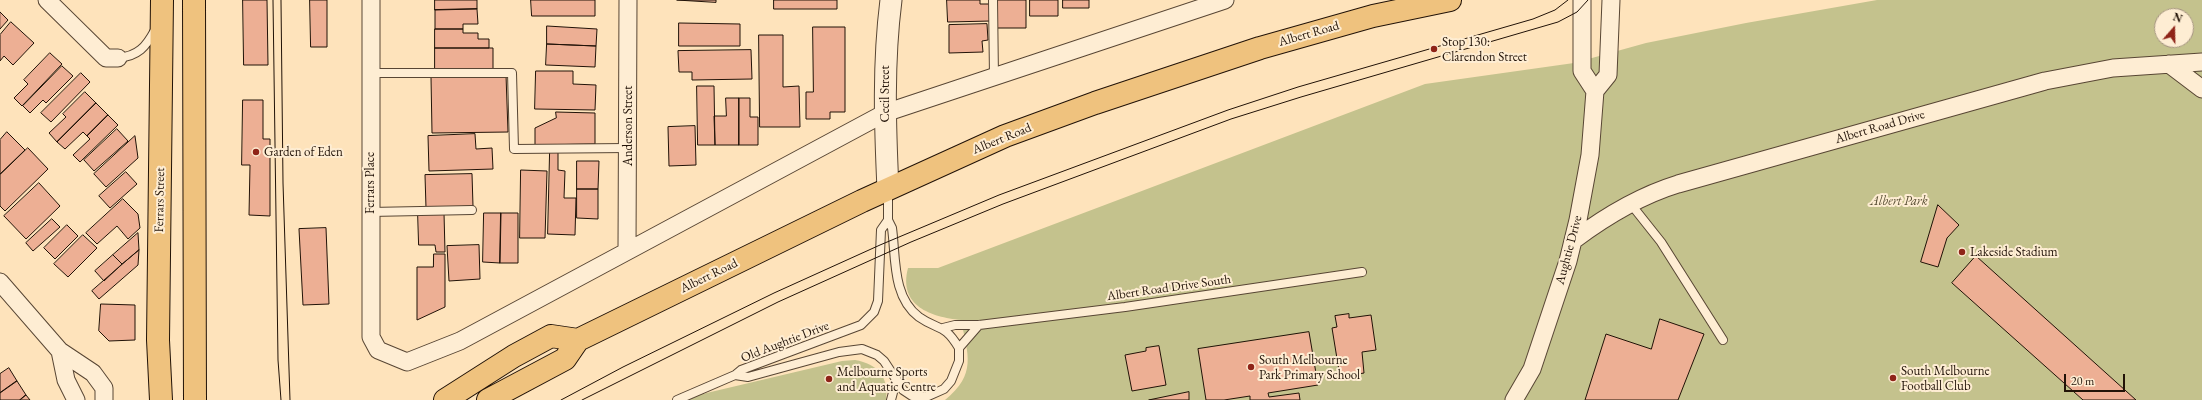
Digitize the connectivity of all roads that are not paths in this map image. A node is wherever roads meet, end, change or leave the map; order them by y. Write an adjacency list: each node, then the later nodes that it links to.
1 (47, 0): 13 (street)
2 (194, 0): 12 (main road)
3 (371, 0): 17 (street, Ferrars Place)
4 (628, 0): 22 (street, Anderson Street)
5 (891, 0): 21 (street, Cecil Street)
6 (993, 0): 18 (lane)
7 (1225, 0): 18 (street)
8 (1450, 0): 23 (main road, Albert Road)
9 (1582, 0): 20 (street)
10 (1611, 0): 20 (street)
11 (162, 9): 13 (lane); 14 (main road, Ferrars Street)
12 (194, 39): 14 (main road); 44 (main road)
13 (118, 58)
14 (162, 62): 43 (main road, Ferrars Street)
15 (2202, 62): 16 (street, Albert Road Drive)
16 (2169, 64): 19 (street); 24 (street, Albert Road Drive)
17 (371, 73): 22 (lane); 26 (street, Ferrars Place)
18 (994, 77): 21 (street)
19 (2202, 89)
20 (1595, 91): 28 (street, Aughtie Drive)
21 (885, 113): 23 (street, Cecil Street); 29 (street)
22 (628, 148): 29 (street, Anderson Street)
23 (888, 189): 27 (lane, Old Aughtie Drive); 34 (main road, Albert Road)
24 (1630, 203): 28 (street, Albert Road Drive); 35 (lane)
25 (472, 210): 26 (lane)
26 (370, 212): 29 (street, Ferrars Place)
27 (888, 220): 33 (lane, Old Aughtie Drive); 38 (lane, Old Aughtie Drive)
28 (1574, 240): 49 (street, Aughtie Drive)
29 (627, 251)
30 (1362, 272): 32 (lane, Albert Road Drive South)
31 (0, 282): 37 (street)
32 (979, 325): 33 (lane, Albert Road Drive South); 36 (lane)
33 (943, 328): 36 (lane, Old Aughtie Drive)
34 (578, 340): 45 (main road); 46 (main road, Albert Road)
35 (1723, 340)
36 (959, 348): 40 (lane)
37 (60, 351): 41 (street); 42 (street)
38 (735, 375): 39 (lane, Old Aughtie Drive); 47 (lane)
39 (896, 381): 40 (lane, Old Aughtie Drive); 48 (lane)
40 (920, 399)
41 (76, 400)
42 (104, 400)
43 (160, 400)
44 (195, 400)
45 (445, 400)
46 (488, 400)
47 (677, 400)
48 (891, 400)
49 (1514, 400)

